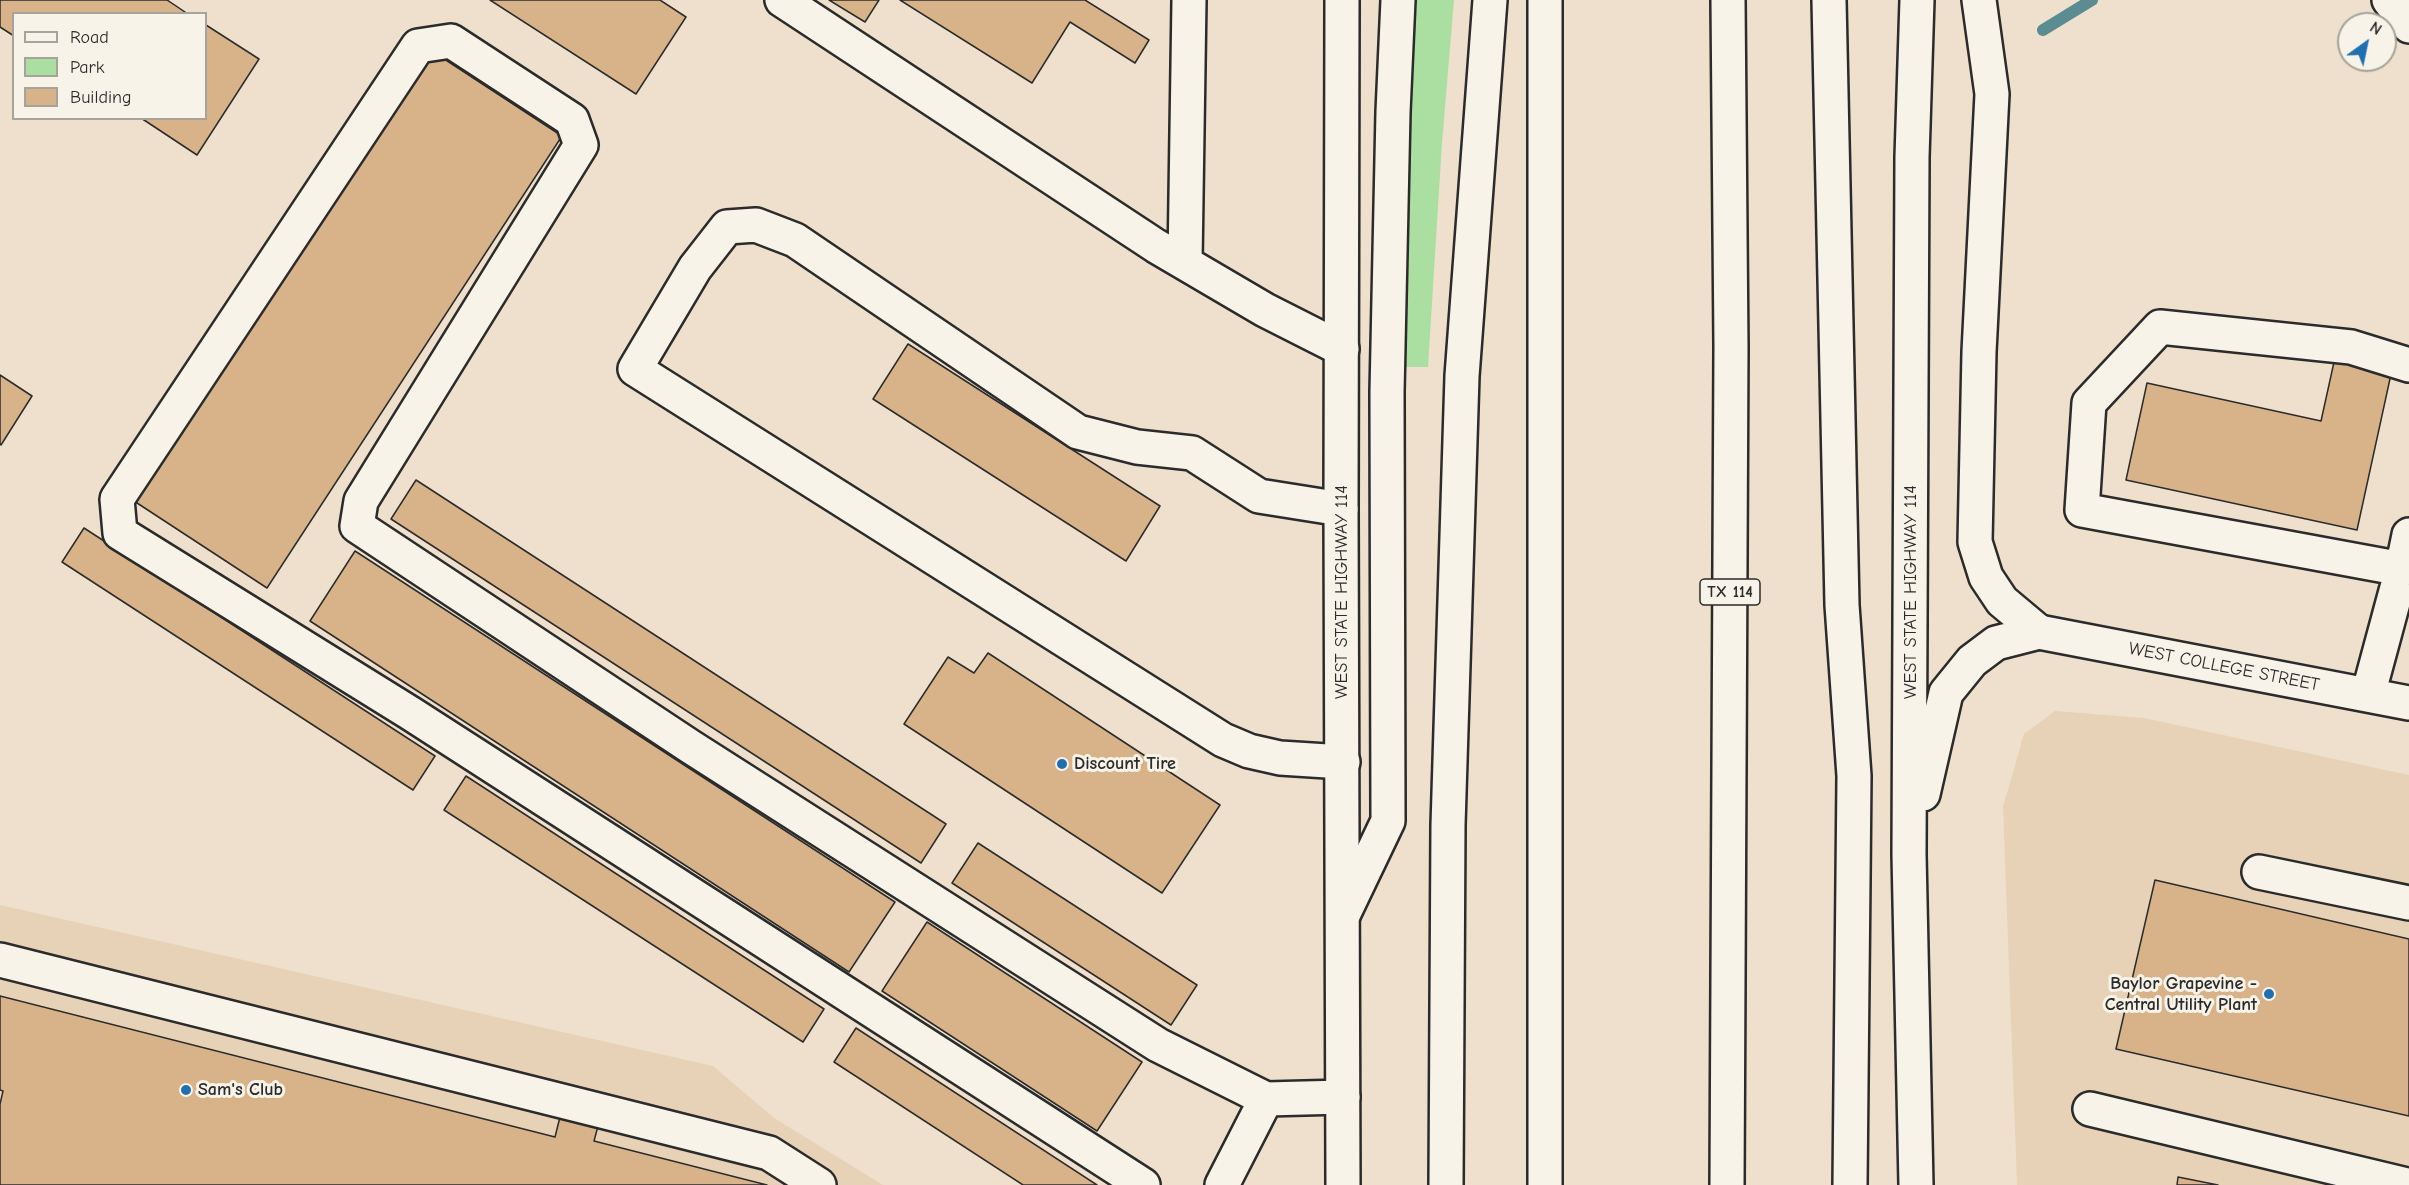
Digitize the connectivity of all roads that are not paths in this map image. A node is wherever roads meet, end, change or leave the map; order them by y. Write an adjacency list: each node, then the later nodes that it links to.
1 (782, 0): 13 (main road)
2 (1189, 0): 13 (main road)
3 (1342, 0): 14 (main road, WEST STATE HIGHWAY 114)
4 (1398, 0): 26 (main road)
5 (1490, 0): 35 (main road)
6 (1545, 0): 36 (main road)
7 (1728, 0): 37 (main road, TX 114)
8 (1829, 0): 38 (main road)
9 (1917, 0): 23 (main road, WEST STATE HIGHWAY 114)
10 (1979, 0): 19 (main road)
11 (2389, 0): 12 (main road)
12 (2409, 26)
13 (1185, 262): 14 (main road)
14 (1342, 349): 16 (main road, WEST STATE HIGHWAY 114)
15 (2409, 365): 18 (main road)
16 (1341, 509): 22 (main road, WEST STATE HIGHWAY 114); 22 (main road)
17 (2409, 535): 18 (main road)
18 (2406, 566): 20 (main road)
19 (2039, 632): 20 (main road, WEST COLLEGE STREET); 23 (main road)
20 (2368, 695): 21 (main road, WEST COLLEGE STREET)
21 (2409, 703)
22 (1343, 762): 26 (main road, WEST STATE HIGHWAY 114)
23 (1909, 854): 39 (main road, WEST STATE HIGHWAY 114)
24 (2259, 872): 25 (main road)
25 (2409, 903)
26 (1344, 914): 28 (main road, WEST STATE HIGHWAY 114)
27 (0, 960): 31 (main road)
28 (1344, 1097): 29 (main road); 34 (main road, WEST STATE HIGHWAY 114)
29 (1266, 1099): 32 (main road); 33 (main road)
30 (2090, 1110): 40 (main road)
31 (819, 1185)
32 (1143, 1185)
33 (1222, 1185)
34 (1343, 1185)
35 (1446, 1185)
36 (1545, 1185)
37 (1727, 1185)
38 (1850, 1185)
39 (1916, 1185)
40 (2407, 1185)

